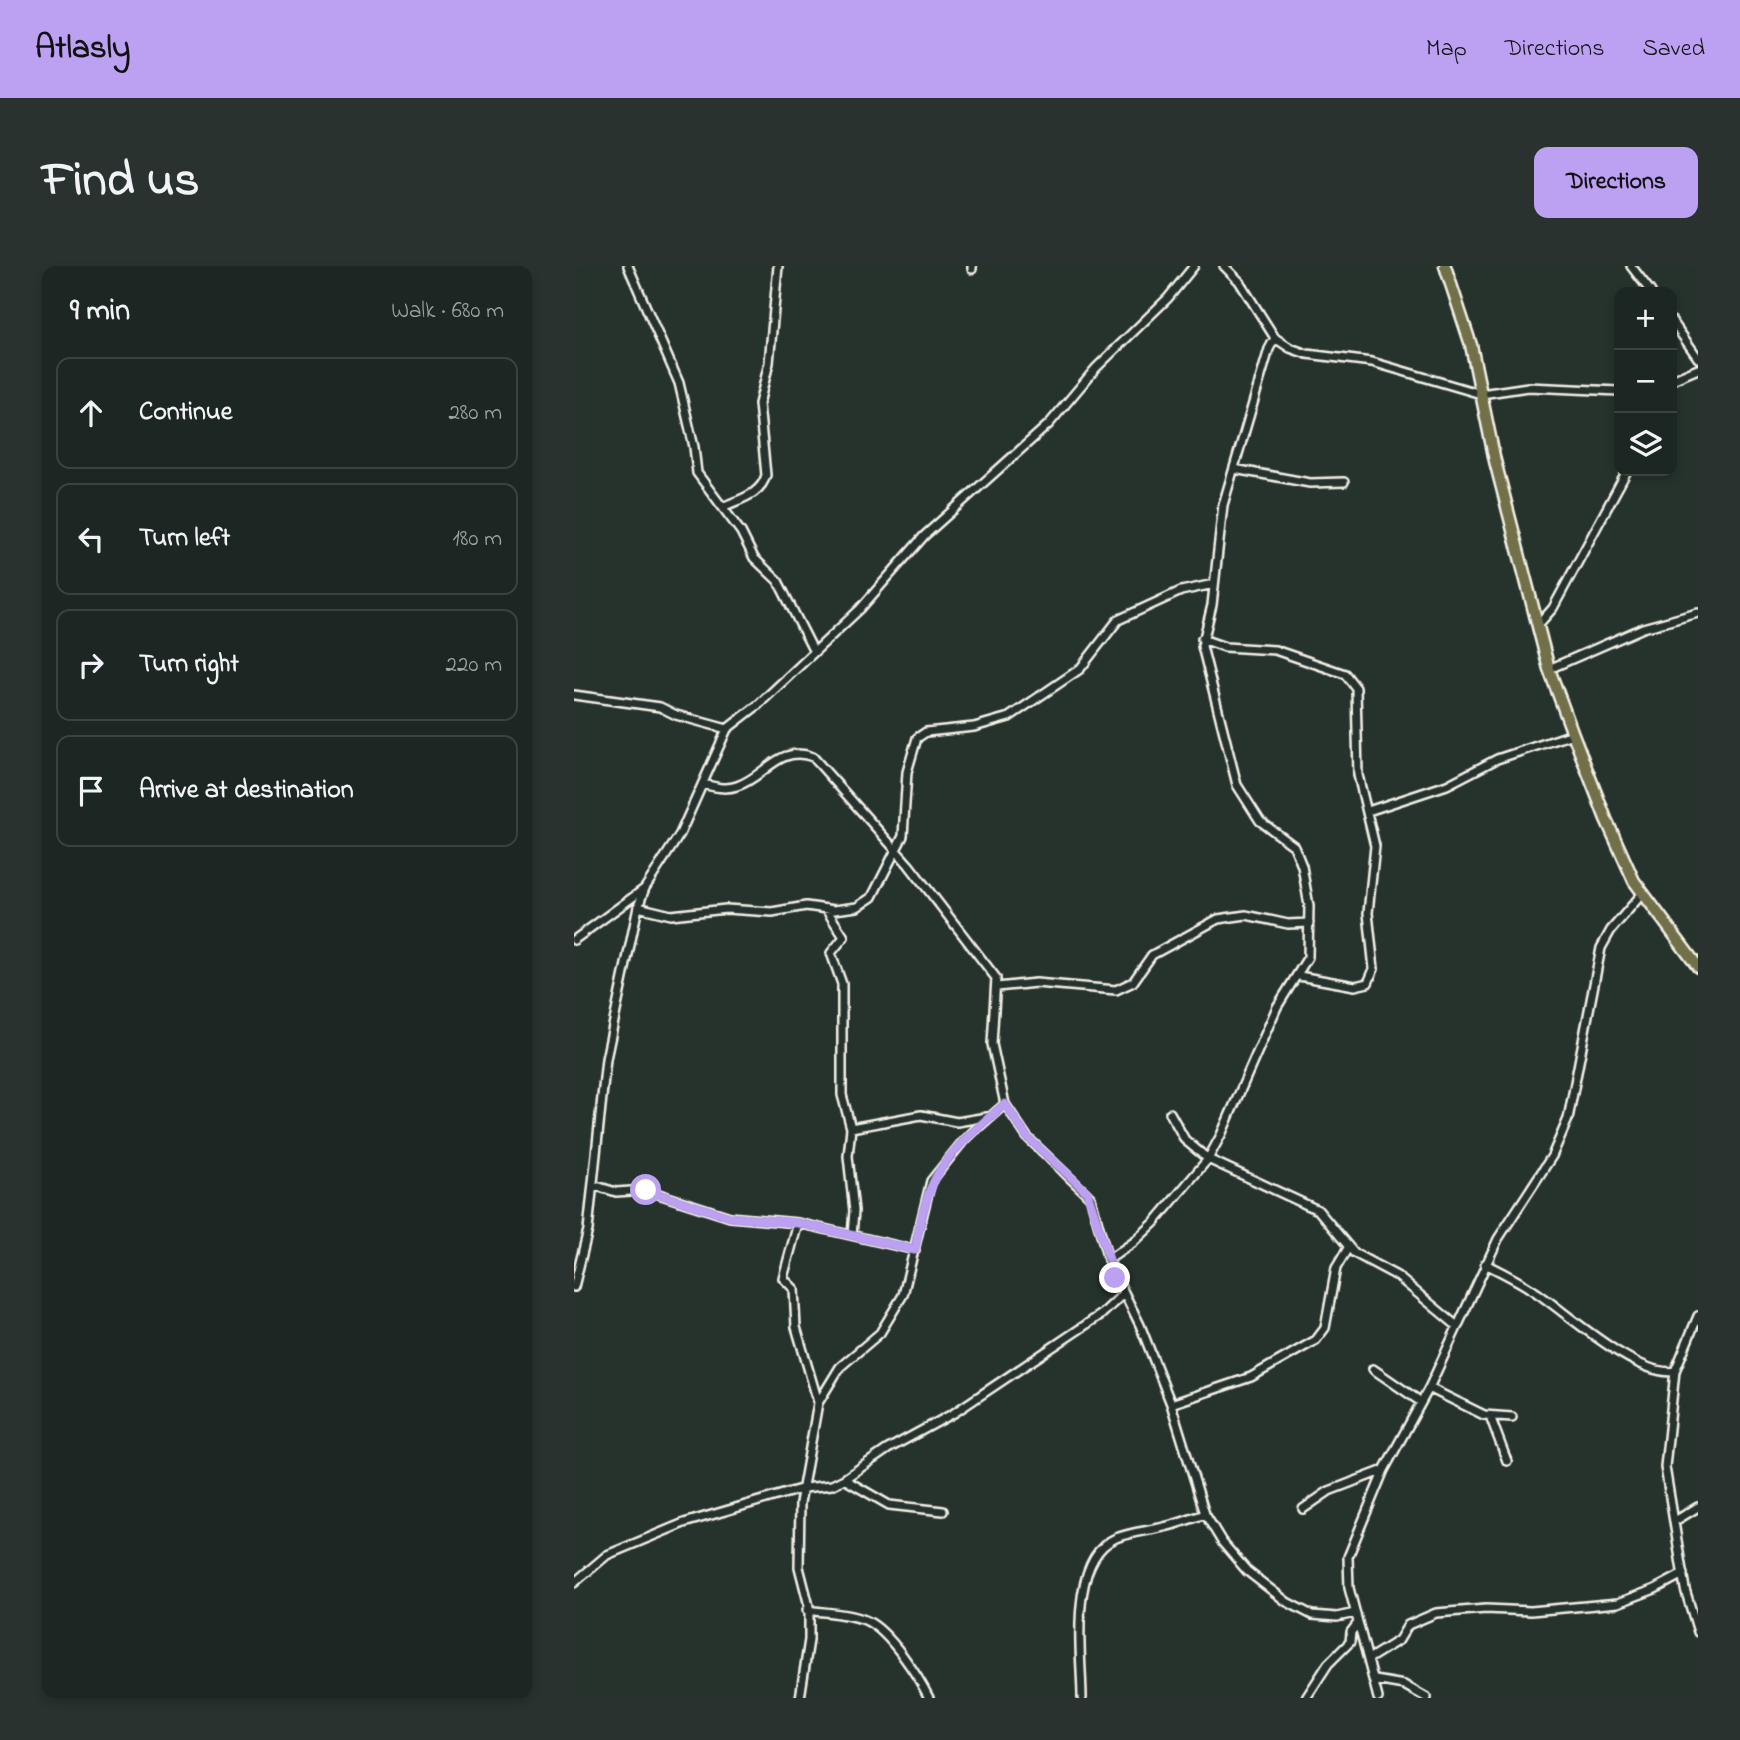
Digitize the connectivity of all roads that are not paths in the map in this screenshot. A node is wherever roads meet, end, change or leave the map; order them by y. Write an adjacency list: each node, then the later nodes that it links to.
1 (628, 266): 18 (street)
2 (778, 266): 18 (street)
3 (1194, 266): 23 (street)
4 (1224, 266): 9 (street)
5 (1445, 266): 14 (main road)
6 (1631, 266): 7 (street)
7 (1647, 287)
8 (1677, 328): 10 (street)
9 (1275, 338): 14 (street); 15 (street)
10 (1698, 357)
11 (1698, 369): 12 (street)
12 (1677, 378)
13 (1614, 391): 14 (street)
14 (1481, 394): 21 (main road)
15 (1234, 469): 17 (street); 19 (street)
16 (1624, 476): 21 (street)
17 (1343, 482)
18 (723, 507): 23 (street)
19 (1214, 584): 22 (street); 30 (street)
20 (1698, 613): 24 (street)
21 (1538, 625): 24 (main road)
22 (1202, 639): 29 (street); 35 (street)
23 (814, 652): 26 (street)
24 (1549, 668): 27 (main road)
25 (574, 695): 26 (street)
26 (727, 729): 28 (street)
27 (1573, 734): 29 (street); 32 (main road)
28 (703, 784): 30 (street); 31 (street)
29 (1368, 811): 38 (street)
30 (896, 850): 34 (street); 39 (street)
31 (645, 888): 33 (street); 36 (street)
32 (1642, 894): 37 (main road); 51 (street)
33 (638, 907): 34 (street); 45 (street)
34 (826, 909): 43 (street)
35 (1309, 923): 38 (street); 39 (street)
36 (574, 940)
37 (1698, 967)
38 (1299, 976): 44 (street)
39 (998, 987): 40 (street)
40 (1005, 1104): 42 (street); 50 (street)
41 (1170, 1113): 44 (street)
42 (990, 1117): 43 (street); 49 (street)
43 (851, 1128): 47 (street)
44 (1208, 1159): 48 (street); 50 (street)
45 (593, 1185): 46 (street); 52 (street)
46 (798, 1223): 47 (street); 60 (street)
47 (852, 1235): 49 (street)
48 (1348, 1248): 55 (street); 61 (street)
49 (915, 1250): 60 (street)
50 (1108, 1260): 53 (street)
51 (1485, 1264): 55 (street); 57 (street)
52 (574, 1287)
53 (1123, 1294): 61 (street); 66 (street)
54 (1698, 1316): 57 (street)
55 (1457, 1326): 58 (street)
56 (1373, 1369): 59 (street)
57 (1675, 1371): 72 (street)
58 (1429, 1388): 59 (street); 62 (street)
59 (1421, 1402): 65 (street)
60 (818, 1403): 67 (street)
61 (1171, 1404): 71 (street)
62 (1490, 1416): 63 (street); 64 (street)
63 (1512, 1418)
64 (1507, 1461)
65 (1384, 1470): 69 (street); 76 (street)
66 (844, 1479): 67 (street); 70 (street)
67 (804, 1488): 74 (street); 75 (street)
68 (1698, 1507): 72 (street)
69 (1303, 1509)
70 (943, 1511)
71 (1205, 1514): 76 (street); 83 (street)
72 (1675, 1521): 73 (street)
73 (1683, 1574): 78 (street); 79 (street)
74 (574, 1583)
75 (807, 1610): 81 (street); 82 (street)
76 (1355, 1613): 77 (street)
77 (1358, 1623): 79 (street); 84 (street)
78 (1698, 1632)
79 (1370, 1658): 80 (street)
80 (1376, 1680): 85 (street); 86 (street)
81 (800, 1698)
82 (929, 1698)
83 (1082, 1698)
84 (1306, 1698)
85 (1378, 1698)
86 (1427, 1698)

